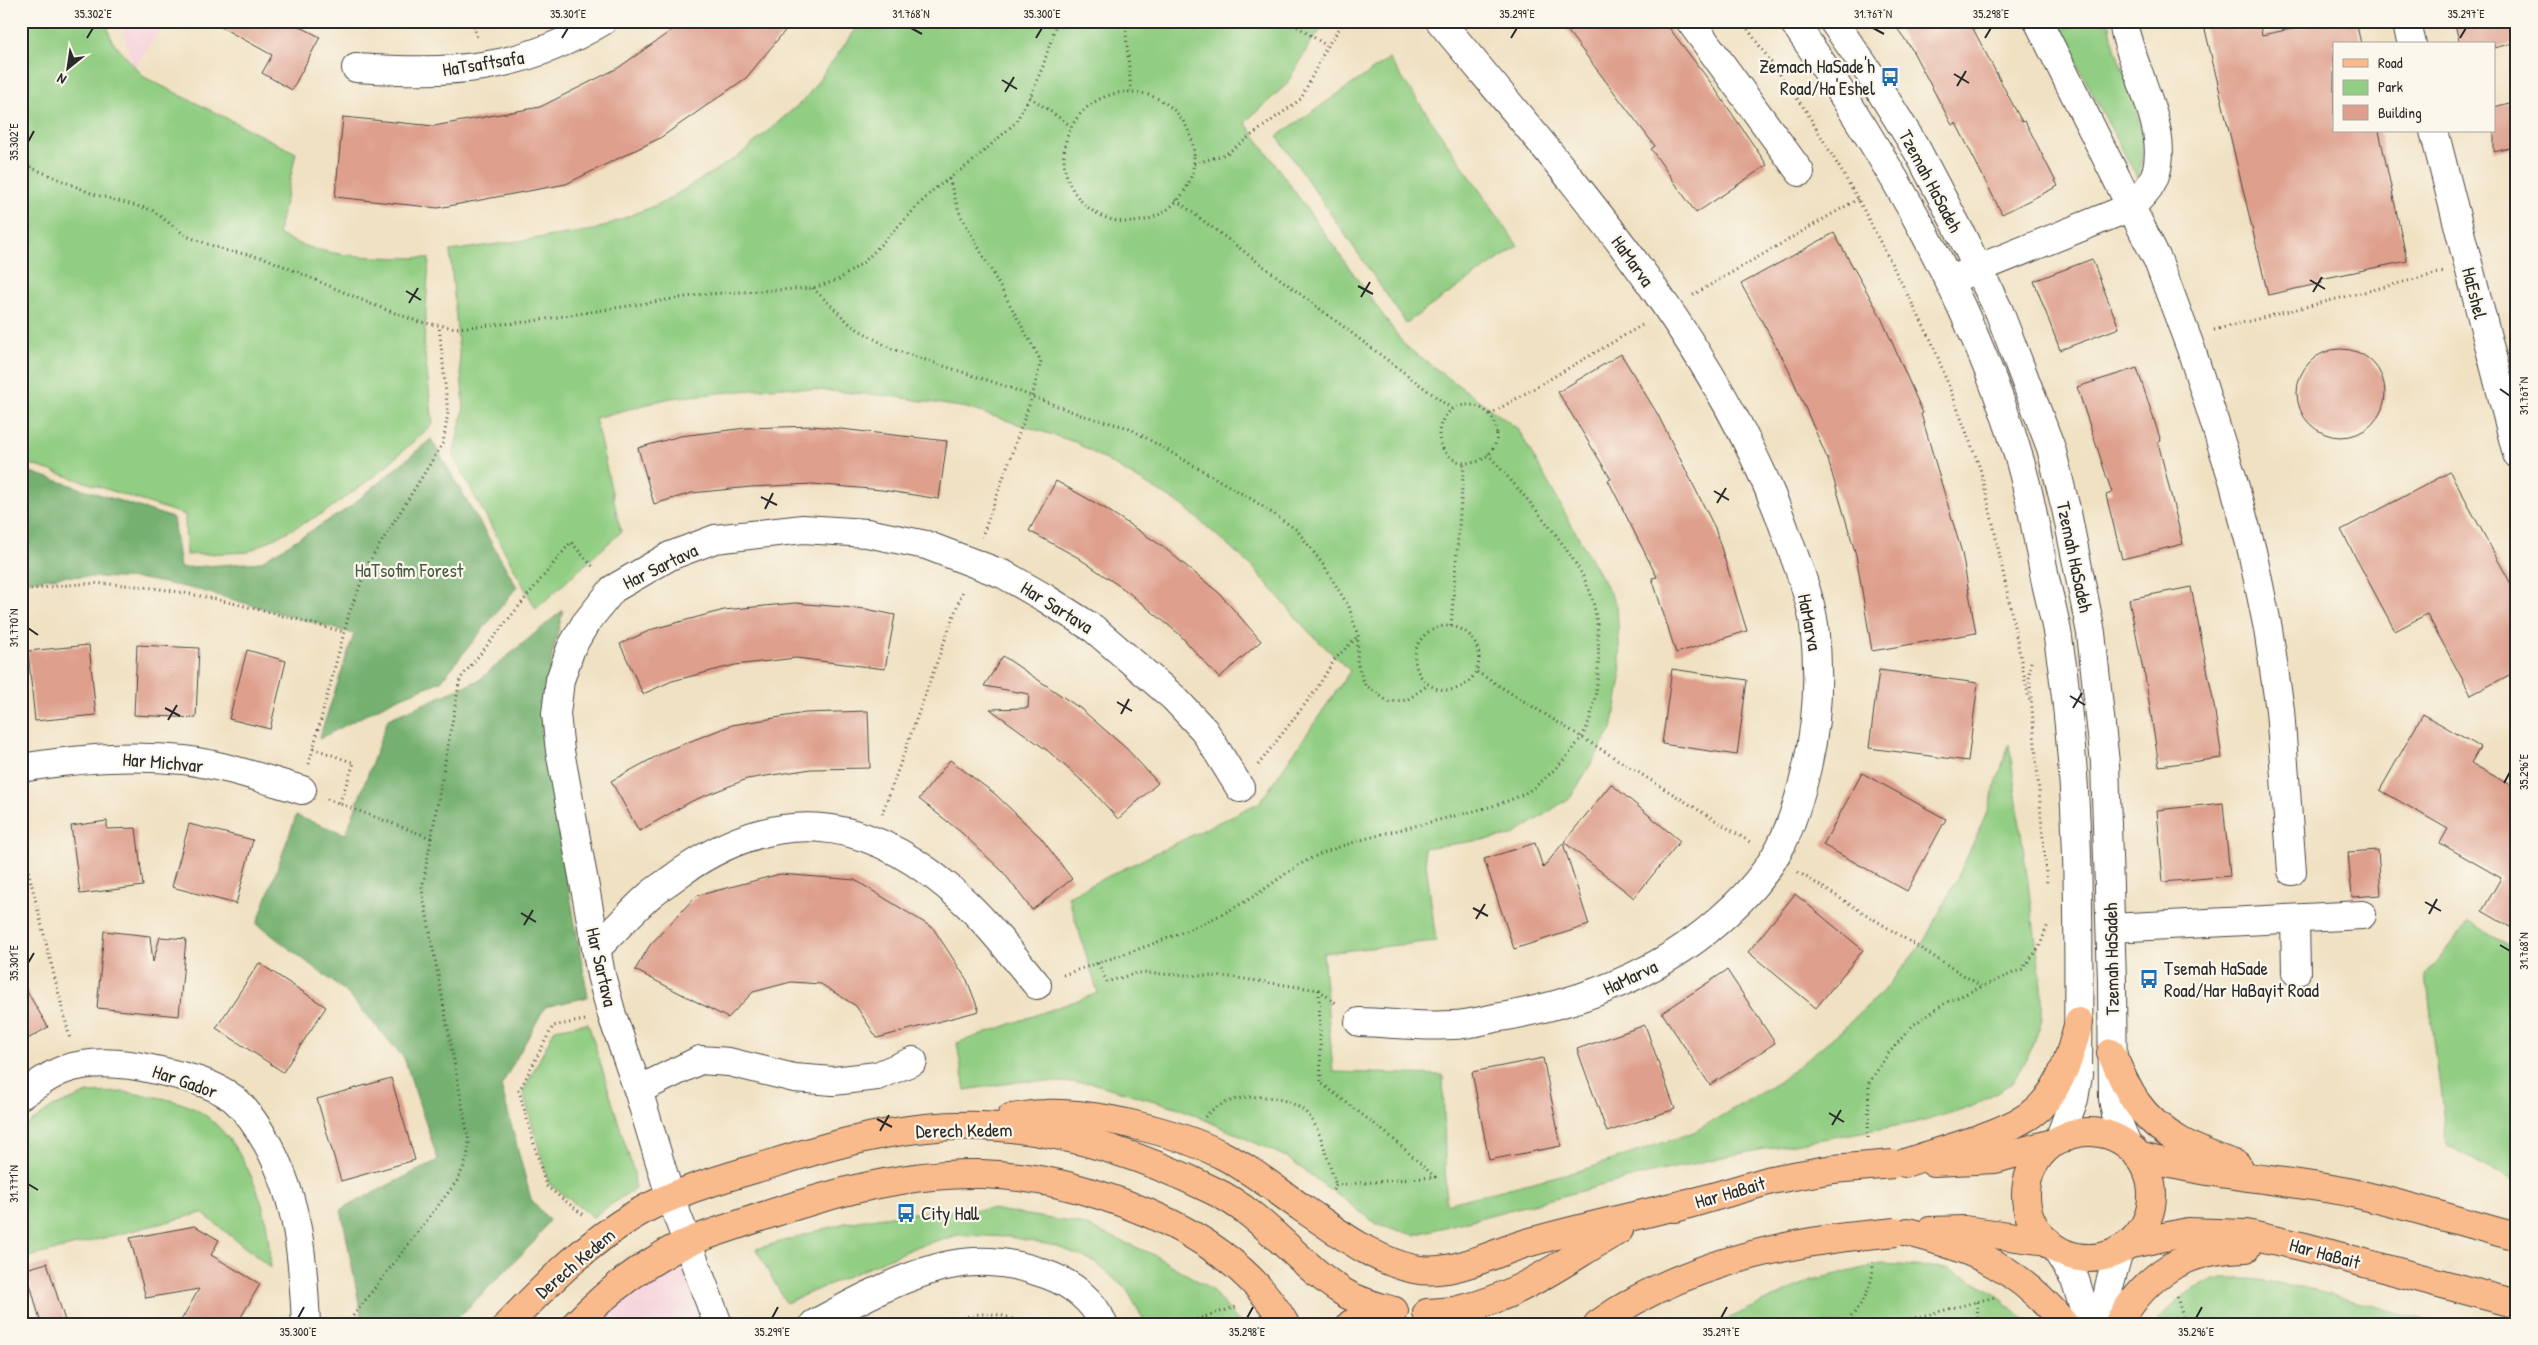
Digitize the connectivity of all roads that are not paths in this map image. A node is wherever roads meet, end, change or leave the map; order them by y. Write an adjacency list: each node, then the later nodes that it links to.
1 (603, 21): 10 (street, HaTsaftsafa)
2 (1440, 21): 27 (street, HaMarva)
3 (1690, 21): 12 (street)
4 (1793, 21): 15 (street, Tzemah HaSadeh)
5 (1833, 21): 14 (street, Tzemah HaSadeh)
6 (2038, 21): 13 (street)
7 (2123, 21): 13 (street)
8 (2406, 21): 9 (street)
9 (2411, 42)
10 (356, 68)
11 (2434, 132): 16 (street, HaEshel)
12 (1800, 172)
13 (2131, 207): 14 (street); 20 (street)
14 (1978, 268): 15 (street); 23 (street, Tzemah HaSadeh)
15 (1948, 282): 28 (street, Tzemah HaSadeh)
16 (2517, 454)
17 (21, 768): 19 (street, Har Michvar)
18 (1240, 788): 24 (street, Har Sartava)
19 (302, 790)
20 (2292, 871)
21 (2362, 915): 22 (street)
22 (2294, 918): 23 (street); 25 (street)
23 (2111, 928): 29 (street, Tzemah HaSadeh)
24 (596, 949): 26 (street); 31 (street, Har Sartava)
25 (2296, 972)
26 (1037, 985)
27 (1359, 1022)
28 (2079, 1022): 34 (street, Tzemah HaSadeh); 36 (main road)
29 (2111, 1053): 35 (street, Tzemah HaSadeh); 37 (main road)
30 (913, 1061): 31 (street)
31 (638, 1090): 38 (street, Har Sartava)
32 (21, 1095): 49 (street, Har Gador)
33 (954, 1127): 38 (main road, Derech Kedem); 39 (main road); 47 (main road, Derech Kedem)
34 (2056, 1141): 35 (main road); 36 (main road, Har HaBait); 43 (main road)
35 (2133, 1150): 37 (main road); 44 (main road)
36 (1899, 1163): 39 (main road, Har HaBait, bridge)
37 (2291, 1182): 41 (main road)
38 (671, 1199): 42 (street, Har Sartava); 50 (main road, Derech Kedem)
39 (1692, 1202): 48 (main road, Har HaBait)
40 (1902, 1232): 43 (main road); 58 (main road, bridge); 59 (main road)
41 (2517, 1237)
42 (688, 1244): 51 (main road); 52 (street, Har Sartava); 55 (main road)
43 (2051, 1245): 44 (main road); 60 (street)
44 (2125, 1247): 45 (main road, Har HaBait); 61 (street)
45 (2305, 1247): 46 (main road, Har HaBait); 62 (main road)
46 (2517, 1304)
47 (1394, 1311): 48 (main road); 56 (main road)
48 (1427, 1313): 57 (main road)
49 (306, 1324)
50 (508, 1324)
51 (576, 1324)
52 (718, 1324)
53 (814, 1324): 54 (street)
54 (1103, 1324)
55 (1285, 1324)
56 (1351, 1324)
57 (1455, 1324)
58 (1598, 1324)
59 (2064, 1324)
60 (2088, 1324)
61 (2103, 1324)
62 (2118, 1324)

